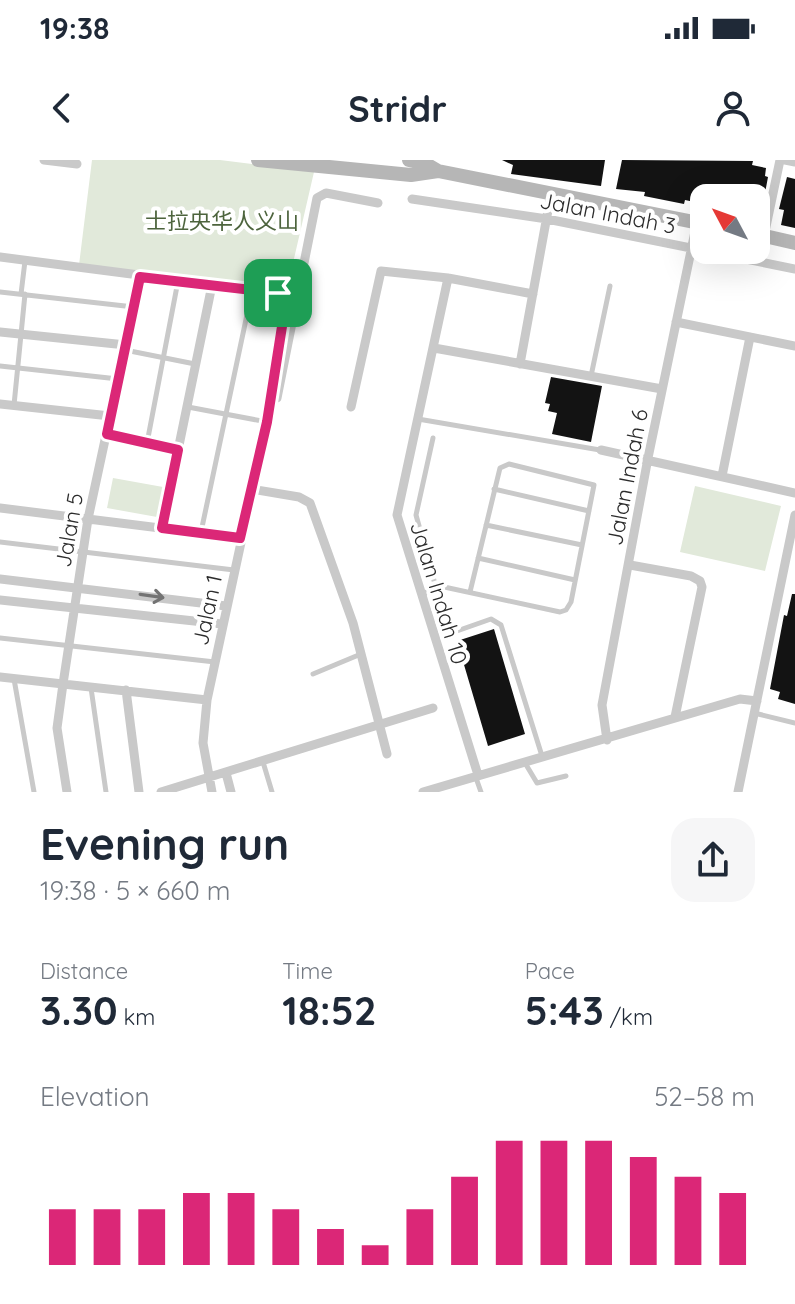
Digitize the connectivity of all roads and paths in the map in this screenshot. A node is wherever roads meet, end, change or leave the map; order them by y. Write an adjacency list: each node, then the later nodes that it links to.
1 (44, 160): 6 (street)
2 (258, 160): 7 (street)
3 (409, 160): 7 (street)
4 (782, 160): 5 (street); 10 (street)
5 (795, 162)
6 (77, 164)
7 (439, 166): 8 (street)
8 (551, 194): 12 (street); 13 (street)
9 (412, 199): 12 (street, Jalan Indah 3)
10 (770, 201)
11 (378, 203): 54 (street)
12 (547, 219): 16 (street, Jalan Indah 3); 30 (street)
13 (690, 221)
14 (770, 237): 15 (street)
15 (795, 243)
16 (690, 248)
17 (0, 257): 19 (street)
18 (690, 257): 32 (street, Jalan Indah 6)
19 (25, 261): 22 (street); 29 (lane)
20 (770, 264): 21 (street, Jalan Indah 3)
21 (795, 269)
22 (140, 277): 24 (street); 31 (street, Jalan 5)
23 (448, 278): 30 (street); 38 (street, Jalan Indah 10); 50 (street)
24 (178, 281): 25 (street); 39 (lane)
25 (212, 285): 27 (street); 40 (street)
26 (610, 286): 44 (lane)
27 (252, 290): 51 (lane); 54 (street, Jalan 1)
28 (0, 292): 29 (lane)
29 (23, 294): 31 (lane); 34 (lane)
30 (533, 294): 41 (street)
31 (134, 307): 37 (street, Jalan 5)
32 (676, 322): 35 (street); 46 (street, Jalan Indah 6)
33 (0, 332): 34 (street)
34 (21, 335): 37 (street); 43 (lane)
35 (750, 337): 36 (street); 61 (street)
36 (795, 346)
37 (125, 347): 39 (lane); 45 (street, Jalan 5)
38 (434, 348): 41 (street); 53 (street, Jalan Indah 10)
39 (164, 358): 40 (lane); 57 (lane)
40 (196, 364): 49 (street)
41 (520, 364): 44 (street)
42 (0, 366): 43 (lane)
43 (18, 368): 45 (lane); 48 (lane)
44 (591, 377): 46 (street)
45 (118, 379): 52 (street, Jalan 5)
46 (662, 389): 60 (street, Jalan Indah 6)
47 (0, 404): 48 (street)
48 (14, 406): 52 (street)
49 (187, 407): 51 (lane); 58 (street)
50 (351, 407)
51 (226, 414): 54 (lane); 71 (lane)
52 (110, 416): 55 (street, Jalan 5)
53 (418, 419): 59 (lane); 85 (street, Jalan Indah 10)
54 (267, 422): 62 (street, Jalan 1)
55 (107, 434): 57 (street); 68 (street, Jalan 5)
56 (433, 438): 82 (lane)
57 (147, 443): 58 (street)
58 (178, 450): 70 (street)
59 (601, 450): 60 (street)
60 (648, 458): 61 (street); 78 (street, Jalan Indah 6)
61 (722, 476): 64 (street)
62 (251, 489): 73 (street, Jalan 1); 93 (street)
63 (494, 489): 66 (lane); 66 (lane); 69 (lane)
64 (795, 493)
65 (0, 508): 68 (street)
66 (589, 511): 75 (lane)
67 (795, 515): 72 (street)
68 (88, 519): 70 (street); 76 (street, Jalan 5)
69 (486, 525): 75 (lane); 77 (lane)
70 (162, 528): 71 (street)
71 (201, 533): 73 (street)
72 (793, 534): 102 (street)
73 (240, 538): 79 (street, Jalan 1)
74 (0, 542): 76 (lane)
75 (582, 545): 81 (lane)
76 (83, 550): 79 (lane); 83 (street, Jalan 5)
77 (478, 558): 81 (lane); 84 (lane)
78 (630, 565): 105 (street); 108 (street, Jalan Indah 6)
79 (234, 570): 87 (street, Jalan 1)
80 (0, 579): 83 (street)
81 (575, 580): 84 (lane)
82 (435, 585): 84 (lane); 85 (lane)
83 (78, 587): 87 (street, one-way to 87); 88 (street, Jalan 5)
84 (470, 592)
85 (421, 597): 114 (street, Jalan Indah 10)
86 (0, 600): 88 (street)
87 (226, 606): 89 (street, Jalan 1)
88 (75, 608): 89 (street); 92 (street, Jalan 5)
89 (222, 624): 94 (street, Jalan 1)
90 (454, 632): 110 (lane)
91 (0, 638): 92 (lane)
92 (69, 647): 94 (lane); 98 (street, Jalan 5)
93 (362, 654): 95 (lane); 107 (street)
94 (215, 662): 101 (street, Jalan 1)
95 (313, 674)
96 (0, 677): 97 (street)
97 (14, 679): 98 (street); 117 (lane)
98 (63, 684): 99 (street); 118 (street, Jalan 5)
99 (90, 687): 100 (street); 119 (lane)
100 (126, 690): 101 (street); 120 (street)
101 (207, 700): 116 (street, Jalan 1)
102 (757, 701): 104 (street); 105 (street)
103 (433, 708): 107 (street)
104 (754, 713): 106 (lane); 127 (street)
105 (675, 717): 108 (street)
106 (795, 723)
107 (379, 724): 109 (street); 111 (street)
108 (607, 740): 110 (street)
109 (387, 754)
110 (542, 757): 112 (street)
111 (263, 761): 113 (street); 124 (lane)
112 (525, 762): 114 (street); 115 (lane)
113 (226, 773): 116 (street); 123 (street)
114 (477, 776): 125 (street); 126 (lane)
115 (566, 776)
116 (207, 778): 121 (street); 122 (street, Jalan 1)
117 (34, 792)
118 (67, 792)
119 (106, 792)
120 (139, 792)
121 (161, 792)
122 (212, 792)
123 (231, 792)
124 (272, 792)
125 (423, 792)
126 (481, 792)
127 (738, 792)

